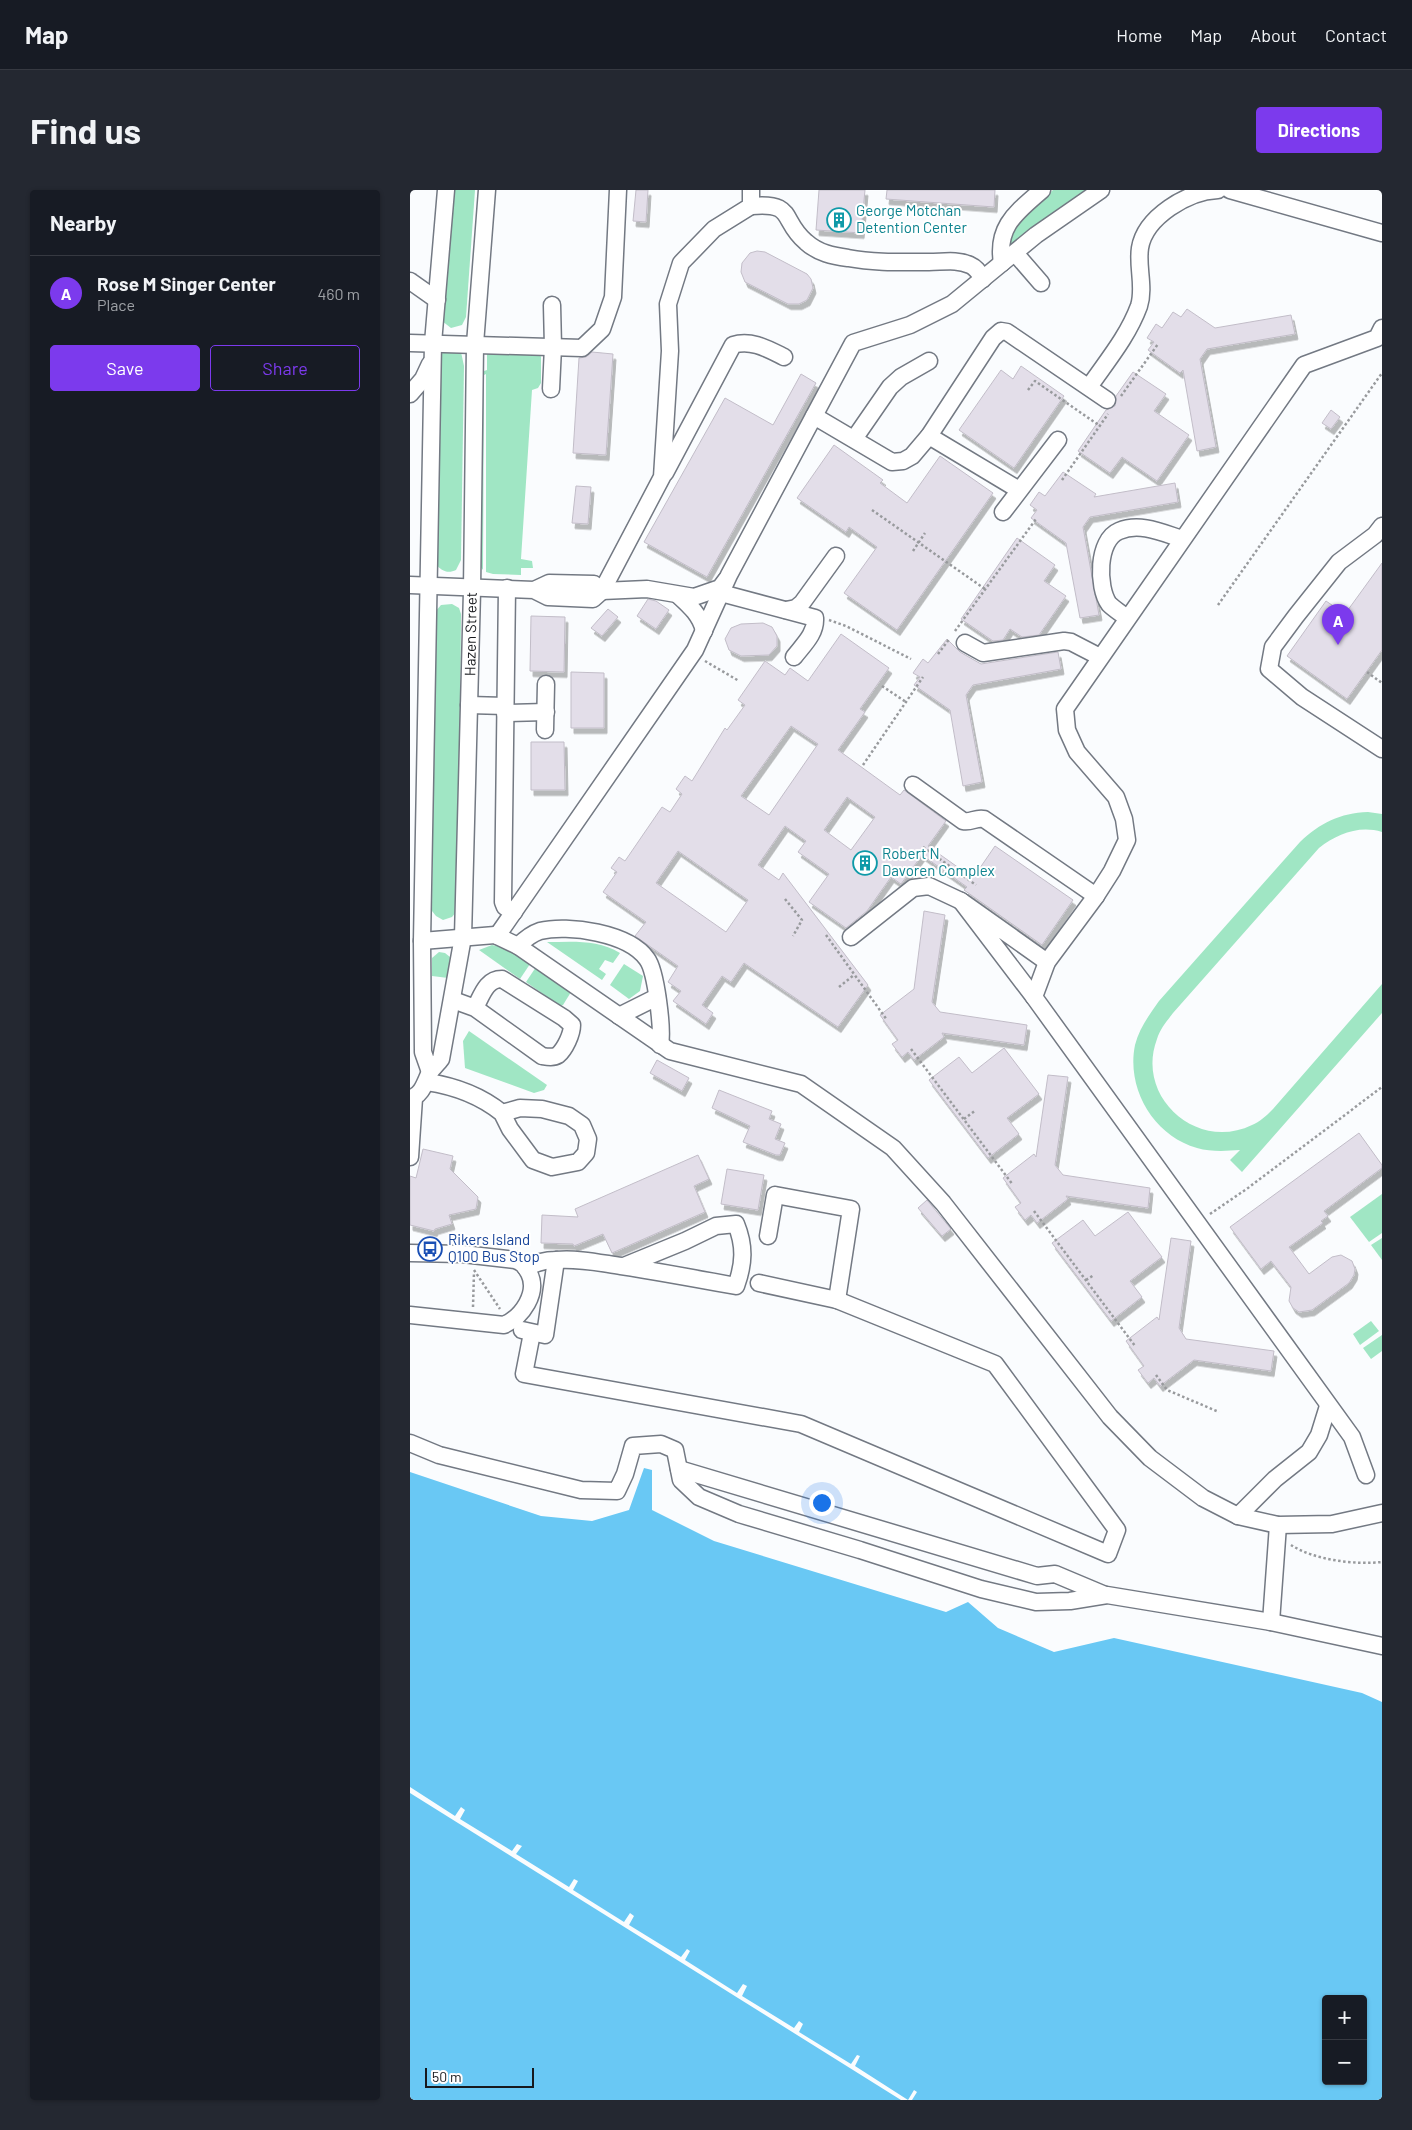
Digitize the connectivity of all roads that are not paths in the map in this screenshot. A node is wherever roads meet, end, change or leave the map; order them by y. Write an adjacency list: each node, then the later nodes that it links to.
1 (446, 190): 15 (street)
2 (487, 190): 20 (street, Hazen Street)
3 (618, 190): 21 (street)
4 (1042, 190): 11 (street)
5 (1101, 190): 10 (street)
6 (1218, 190): 25 (street)
7 (1230, 190): 9 (street)
8 (751, 198): 12 (street); 33 (street)
9 (1382, 233)
10 (1015, 252): 11 (street); 14 (street)
11 (1002, 263): 12 (street)
12 (982, 279): 29 (street)
13 (410, 281): 15 (street)
14 (1041, 283)
15 (437, 300): 19 (street)
16 (552, 305): 21 (street)
17 (1382, 328): 37 (street)
18 (410, 343): 19 (street)
19 (433, 343): 20 (street); 23 (street)
20 (475, 344): 21 (street); 42 (street, Hazen Street)
21 (553, 347): 26 (street)
22 (784, 357): 33 (street)
23 (432, 360): 27 (street); 41 (street)
24 (929, 361): 31 (street)
25 (1089, 387): 28 (street); 30 (street)
26 (551, 390)
27 (410, 394)
28 (1108, 400)
29 (814, 416): 31 (street); 39 (street)
30 (929, 436): 31 (street); 34 (street)
31 (854, 439)
32 (1058, 440): 34 (street)
33 (662, 477): 44 (street)
34 (1020, 490): 35 (street)
35 (1003, 512)
36 (1382, 526): 58 (street)
37 (1182, 539): 48 (street); 48 (street)
38 (836, 556): 47 (street)
39 (729, 576): 45 (street); 46 (street)
40 (410, 585): 41 (street)
41 (428, 586): 42 (street); 66 (street)
42 (472, 587): 43 (street); 54 (street, Hazen Street)
43 (507, 588): 44 (street); 55 (street)
44 (602, 591): 46 (street)
45 (721, 594): 47 (street); 49 (street)
46 (680, 596): 49 (street)
47 (786, 610): 51 (street)
48 (1127, 618): 52 (street)
49 (704, 631): 62 (street)
50 (965, 644): 52 (street)
51 (794, 657)
52 (1100, 657): 60 (street)
53 (546, 684): 56 (street)
54 (469, 705): 55 (street); 64 (street, Hazen Street)
55 (505, 709): 56 (street); 62 (street)
56 (546, 712): 57 (street)
57 (545, 730)
58 (1382, 749)
59 (913, 785): 60 (street)
60 (1096, 896): 68 (street)
61 (961, 901): 65 (street); 68 (street); 70 (street)
62 (514, 912): 63 (street)
63 (497, 936): 64 (street); 67 (street)
64 (464, 937): 66 (street); 71 (street, Hazen Street)
65 (851, 937)
66 (422, 941): 75 (street)
67 (518, 946): 69 (street); 73 (street)
68 (1047, 962): 70 (street)
69 (657, 997): 73 (street); 74 (street)
70 (1034, 997): 90 (street)
71 (453, 1000): 72 (street); 75 (street, Hazen Street)
72 (475, 1008): 72 (street)
73 (619, 1016): 74 (street)
74 (660, 1045): 95 (street)
75 (429, 1077): 76 (street, Hazen Street); 77 (street)
76 (412, 1098): 78 (street); 79 (street)
77 (502, 1113): 77 (street)
78 (410, 1114)
79 (410, 1157)
80 (768, 1236): 86 (street)
81 (410, 1253): 84 (street)
82 (556, 1260): 83 (street); 84 (street); 89 (street)
83 (624, 1266): 83 (street)
84 (526, 1268): 88 (street)
85 (759, 1283): 86 (street)
86 (837, 1300): 89 (street)
87 (410, 1315): 88 (street)
88 (504, 1325): 89 (street)
89 (532, 1333)
90 (1328, 1406): 93 (street); 95 (street)
91 (410, 1443): 92 (street)
92 (679, 1469): 97 (street); 97 (street)
93 (1366, 1475)
94 (1382, 1513): 96 (street)
95 (1238, 1516): 96 (street)
96 (1278, 1530): 98 (street)
97 (1107, 1596): 98 (street)
98 (1271, 1622): 99 (street)
99 (1382, 1646)

